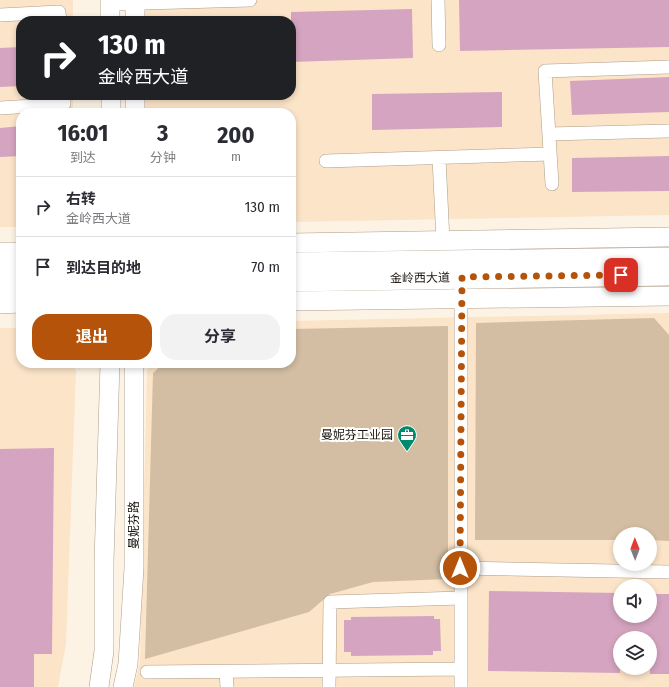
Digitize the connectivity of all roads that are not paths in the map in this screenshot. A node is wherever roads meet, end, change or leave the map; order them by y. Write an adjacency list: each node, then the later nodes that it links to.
1 (250, 0): 4 (street)
2 (438, 0): 7 (street)
3 (110, 8): 4 (street)
4 (135, 8)
5 (0, 15): 6 (street)
6 (59, 16)
7 (439, 46)
8 (669, 67): 12 (street)
9 (64, 100): 10 (street)
10 (0, 108)
11 (669, 131): 12 (street)
12 (549, 134): 13 (street)
13 (550, 154): 14 (street); 16 (street)
14 (439, 158): 15 (street); 18 (street)
15 (326, 161)
16 (552, 184)
17 (669, 238): 18 (street)
18 (443, 240): 19 (street)
19 (296, 243)
20 (0, 252): 21 (street)
21 (16, 252)
22 (669, 258): 23 (main road, 金岭西大道)
23 (296, 263)
24 (0, 268): 25 (main road)
25 (16, 268)
26 (669, 275): 27 (main road, 金岭西大道)
27 (462, 277): 28 (main road, 金岭西大道); 31 (street)
28 (296, 281)
29 (0, 286): 32 (main road)
30 (669, 296): 31 (street)
31 (461, 298): 33 (street); 36 (street)
32 (16, 300)
33 (296, 301)
34 (110, 368): 43 (street)
35 (134, 368): 44 (street, 曼妮芬路)
36 (460, 568): 37 (street); 38 (street)
37 (669, 572)
38 (461, 598): 39 (street); 40 (street)
39 (461, 670): 40 (street); 47 (street)
40 (330, 671): 42 (street); 46 (street)
41 (147, 672): 42 (street)
42 (226, 672): 45 (street)
43 (99, 687)
44 (123, 687)
45 (227, 687)
46 (330, 687)
47 (461, 687)

